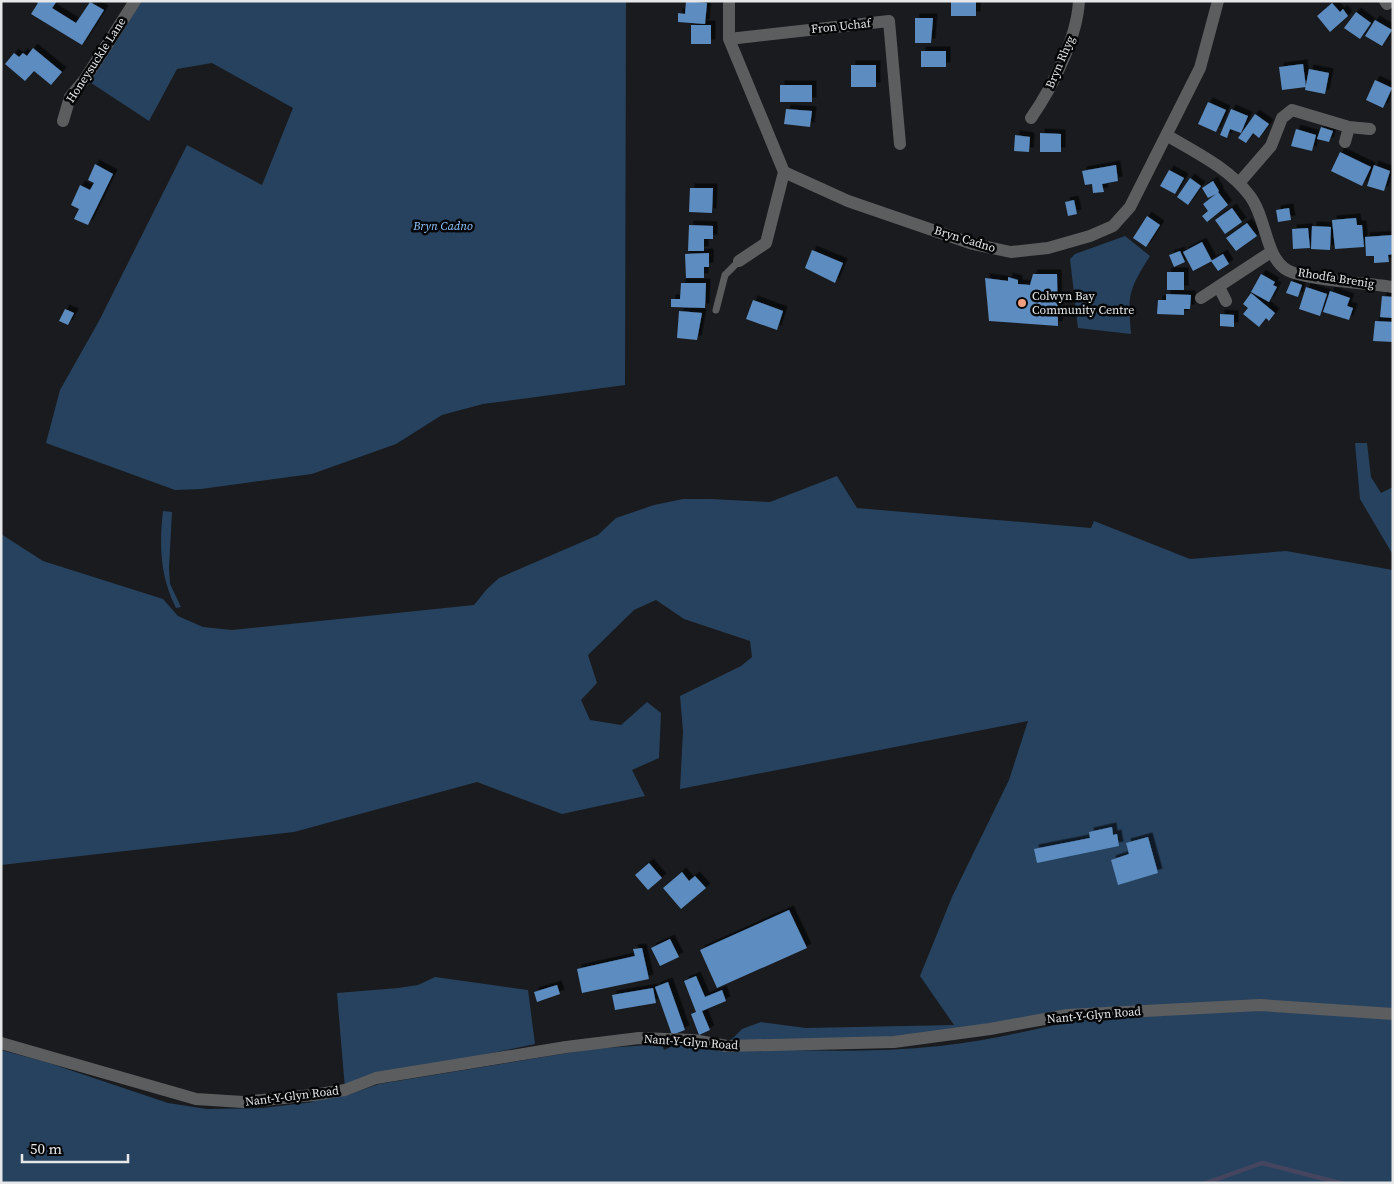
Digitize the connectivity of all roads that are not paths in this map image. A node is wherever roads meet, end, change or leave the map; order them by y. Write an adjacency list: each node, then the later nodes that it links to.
1 (135, 1): 7 (street, Honeysuckle Lane)
2 (729, 1): 5 (street)
3 (1079, 1): 6 (street, Bryn Rhyg)
4 (1218, 1): 10 (street, Bryn Cadno)
5 (729, 39): 12 (street, Fron Uchaf); 13 (street)
6 (1031, 118)
7 (64, 121)
8 (1349, 127): 9 (street); 11 (street); 14 (street)
9 (1370, 129)
10 (1168, 136): 13 (street, Bryn Cadno); 14 (street, Rhodfa Brenig)
11 (1344, 142)
12 (900, 144)
13 (784, 172): 16 (street)
14 (1239, 183): 15 (street, Rhodfa Brenig)
15 (1271, 252): 17 (street); 18 (street, Rhodfa Brenig)
16 (739, 261): 21 (lane)
17 (1219, 287): 19 (street); 20 (street)
18 (1393, 287)
19 (1201, 298)
20 (1226, 301)
21 (716, 310)
22 (1393, 1014): 23 (street, Nant-Y-Glyn Road)
23 (1, 1043)

